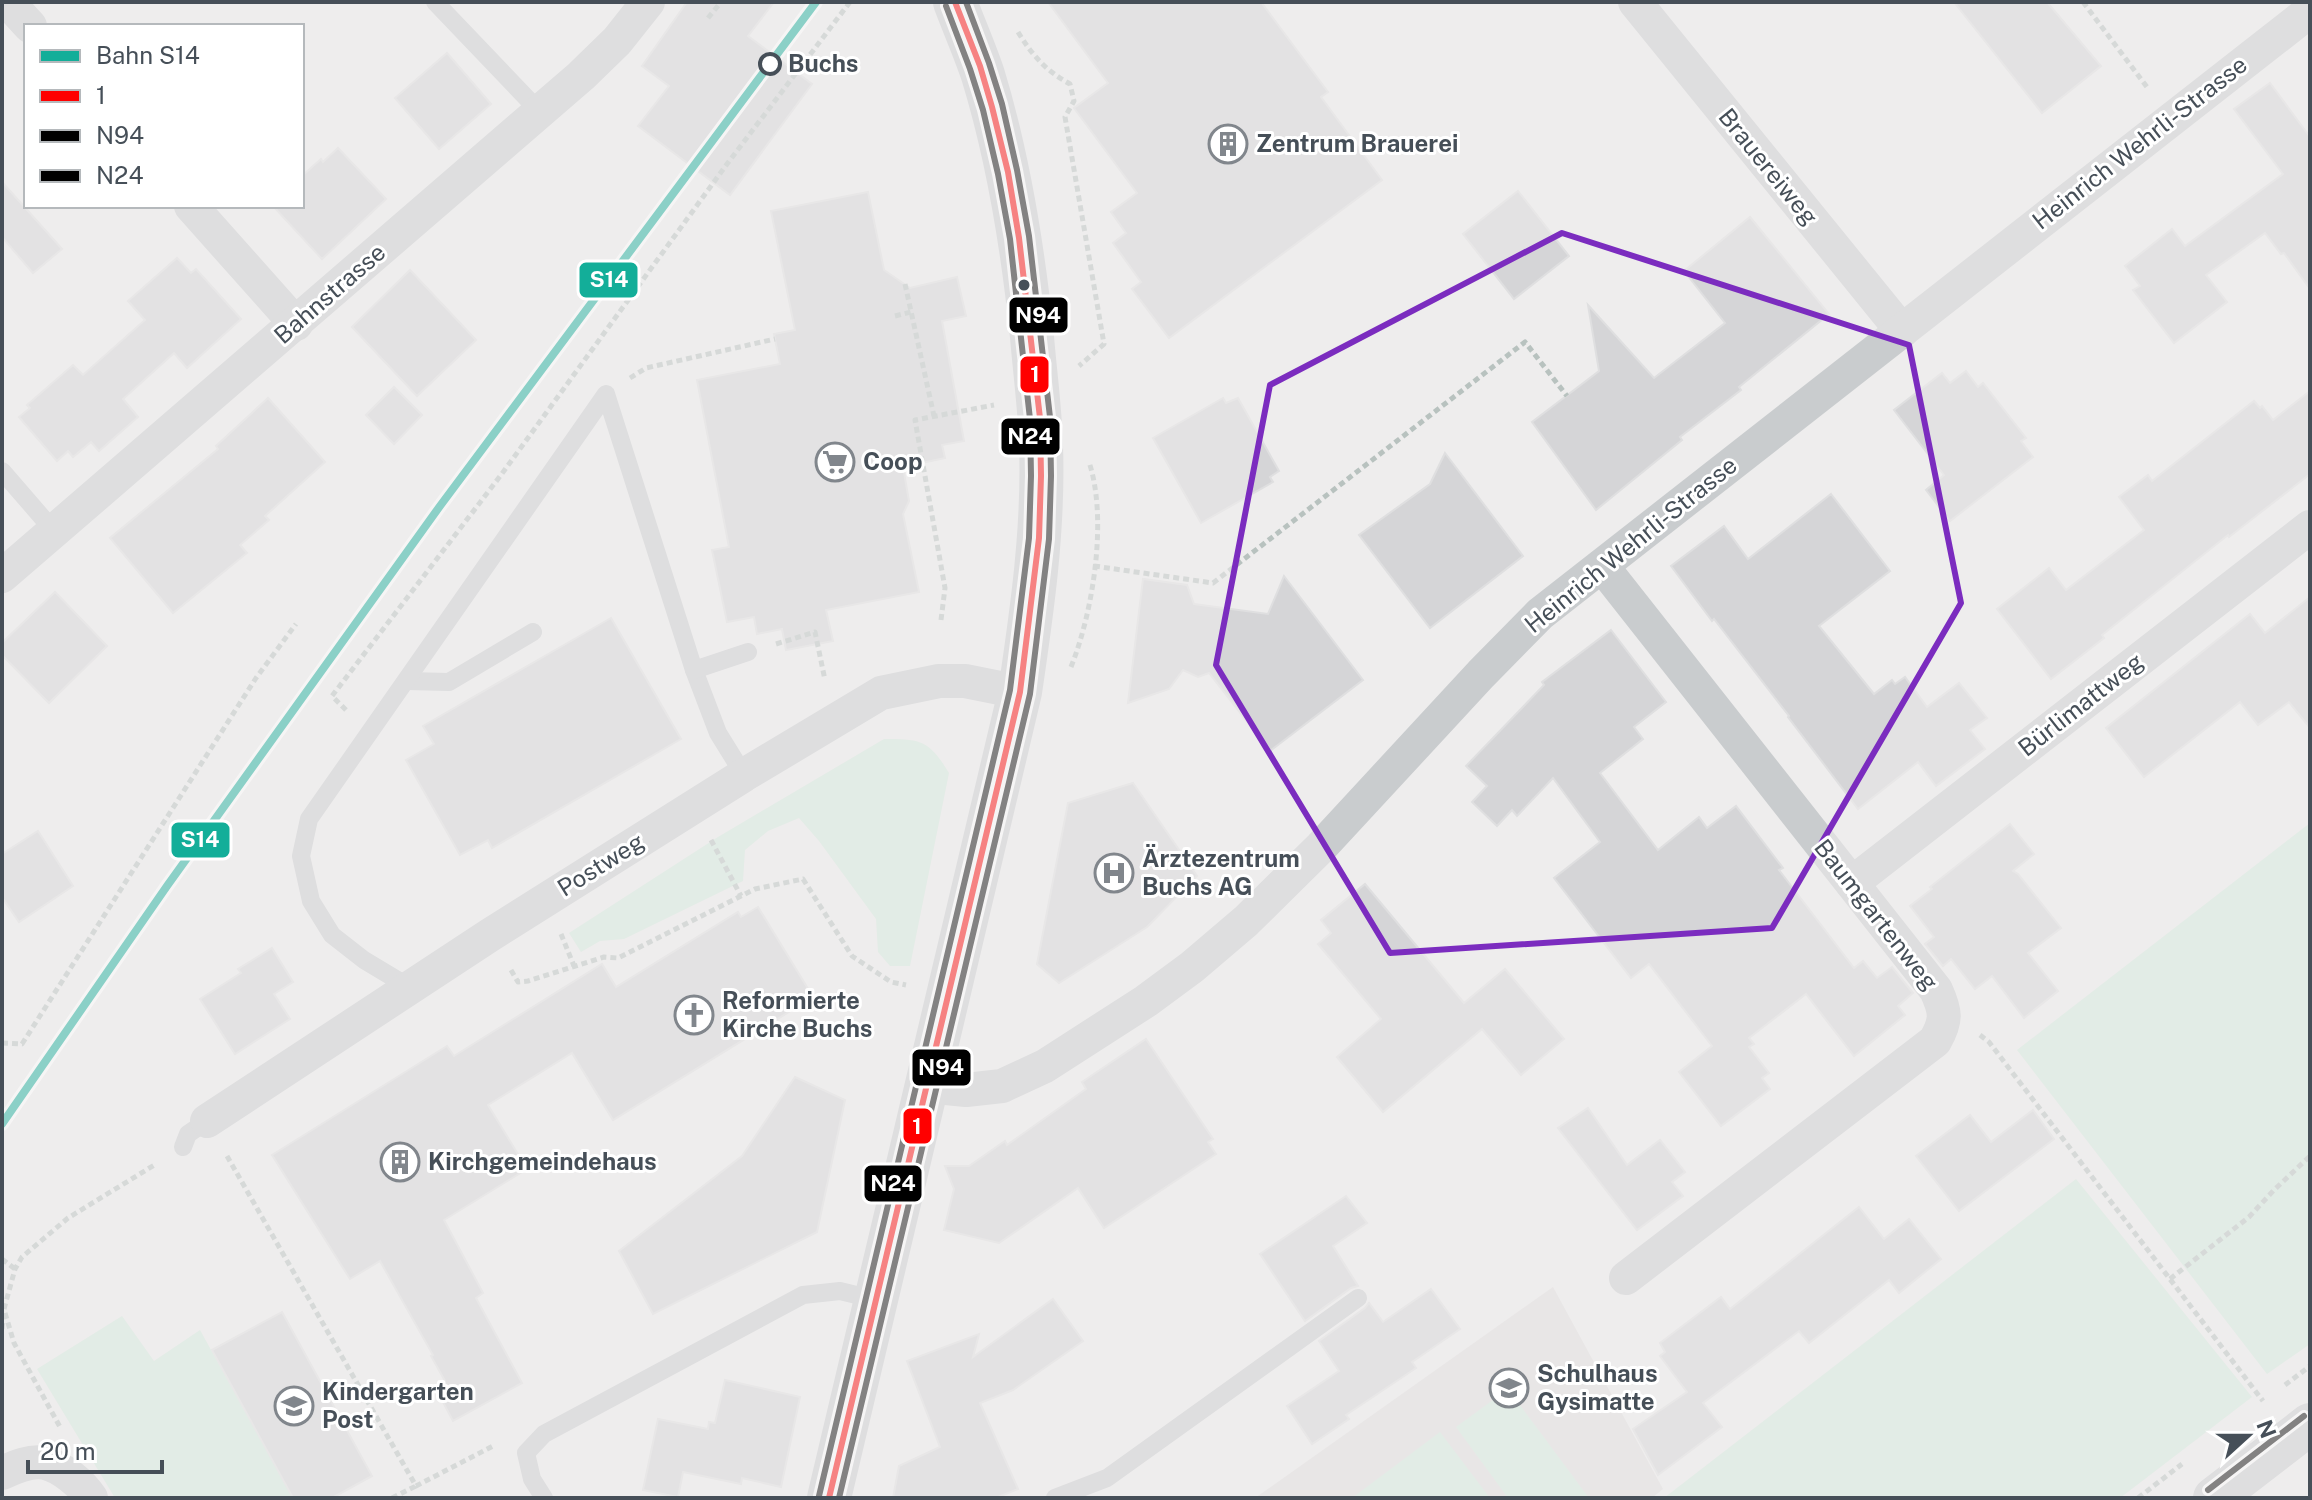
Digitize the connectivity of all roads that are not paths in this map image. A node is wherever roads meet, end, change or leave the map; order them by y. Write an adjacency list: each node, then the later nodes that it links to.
1 (8, 2): 7 (street)
2 (435, 2): 8 (lane)
3 (648, 2): 8 (street, Bahnstrasse)
4 (955, 2): 21 (main road)
5 (1635, 2): 11 (street, Brauereiweg)
6 (2310, 11): 11 (street, Heinrich Wehrli-Strasse)
7 (28, 24)
8 (540, 112): 10 (street, Bahnstrasse)
9 (193, 208): 10 (street)
10 (296, 324): 14 (street, Bahnstrasse)
11 (1902, 331): 15 (street, Heinrich Wehrli-Strasse)
12 (2, 471): 14 (lane)
13 (2310, 527): 23 (street, Bürlimattweg)
14 (54, 531): 16 (street, Bahnstrasse)
15 (1602, 566): 23 (street, Baumgartenweg); 25 (street, Heinrich Wehrli-Strasse)
16 (2, 576)
17 (533, 632): 20 (lane)
18 (748, 652): 19 (lane)
19 (694, 670): 20 (lane); 22 (lane)
20 (407, 681): 24 (lane)
21 (1020, 692): 22 (street, Postweg); 25 (main road)
22 (744, 775): 24 (street, Postweg)
23 (1852, 883): 28 (street, Baumgartenweg)
24 (409, 987): 26 (street, Postweg)
25 (926, 1086): 30 (main road)
26 (207, 1121): 27 (lane)
27 (183, 1147)
28 (1626, 1278)
29 (1358, 1298): 36 (lane)
30 (877, 1300): 34 (lane); 35 (main road)
31 (2310, 1424): 37 (street)
32 (2, 1473): 33 (street)
33 (88, 1493)
34 (544, 1498)
35 (829, 1498)
36 (1055, 1498)
37 (2214, 1498)

